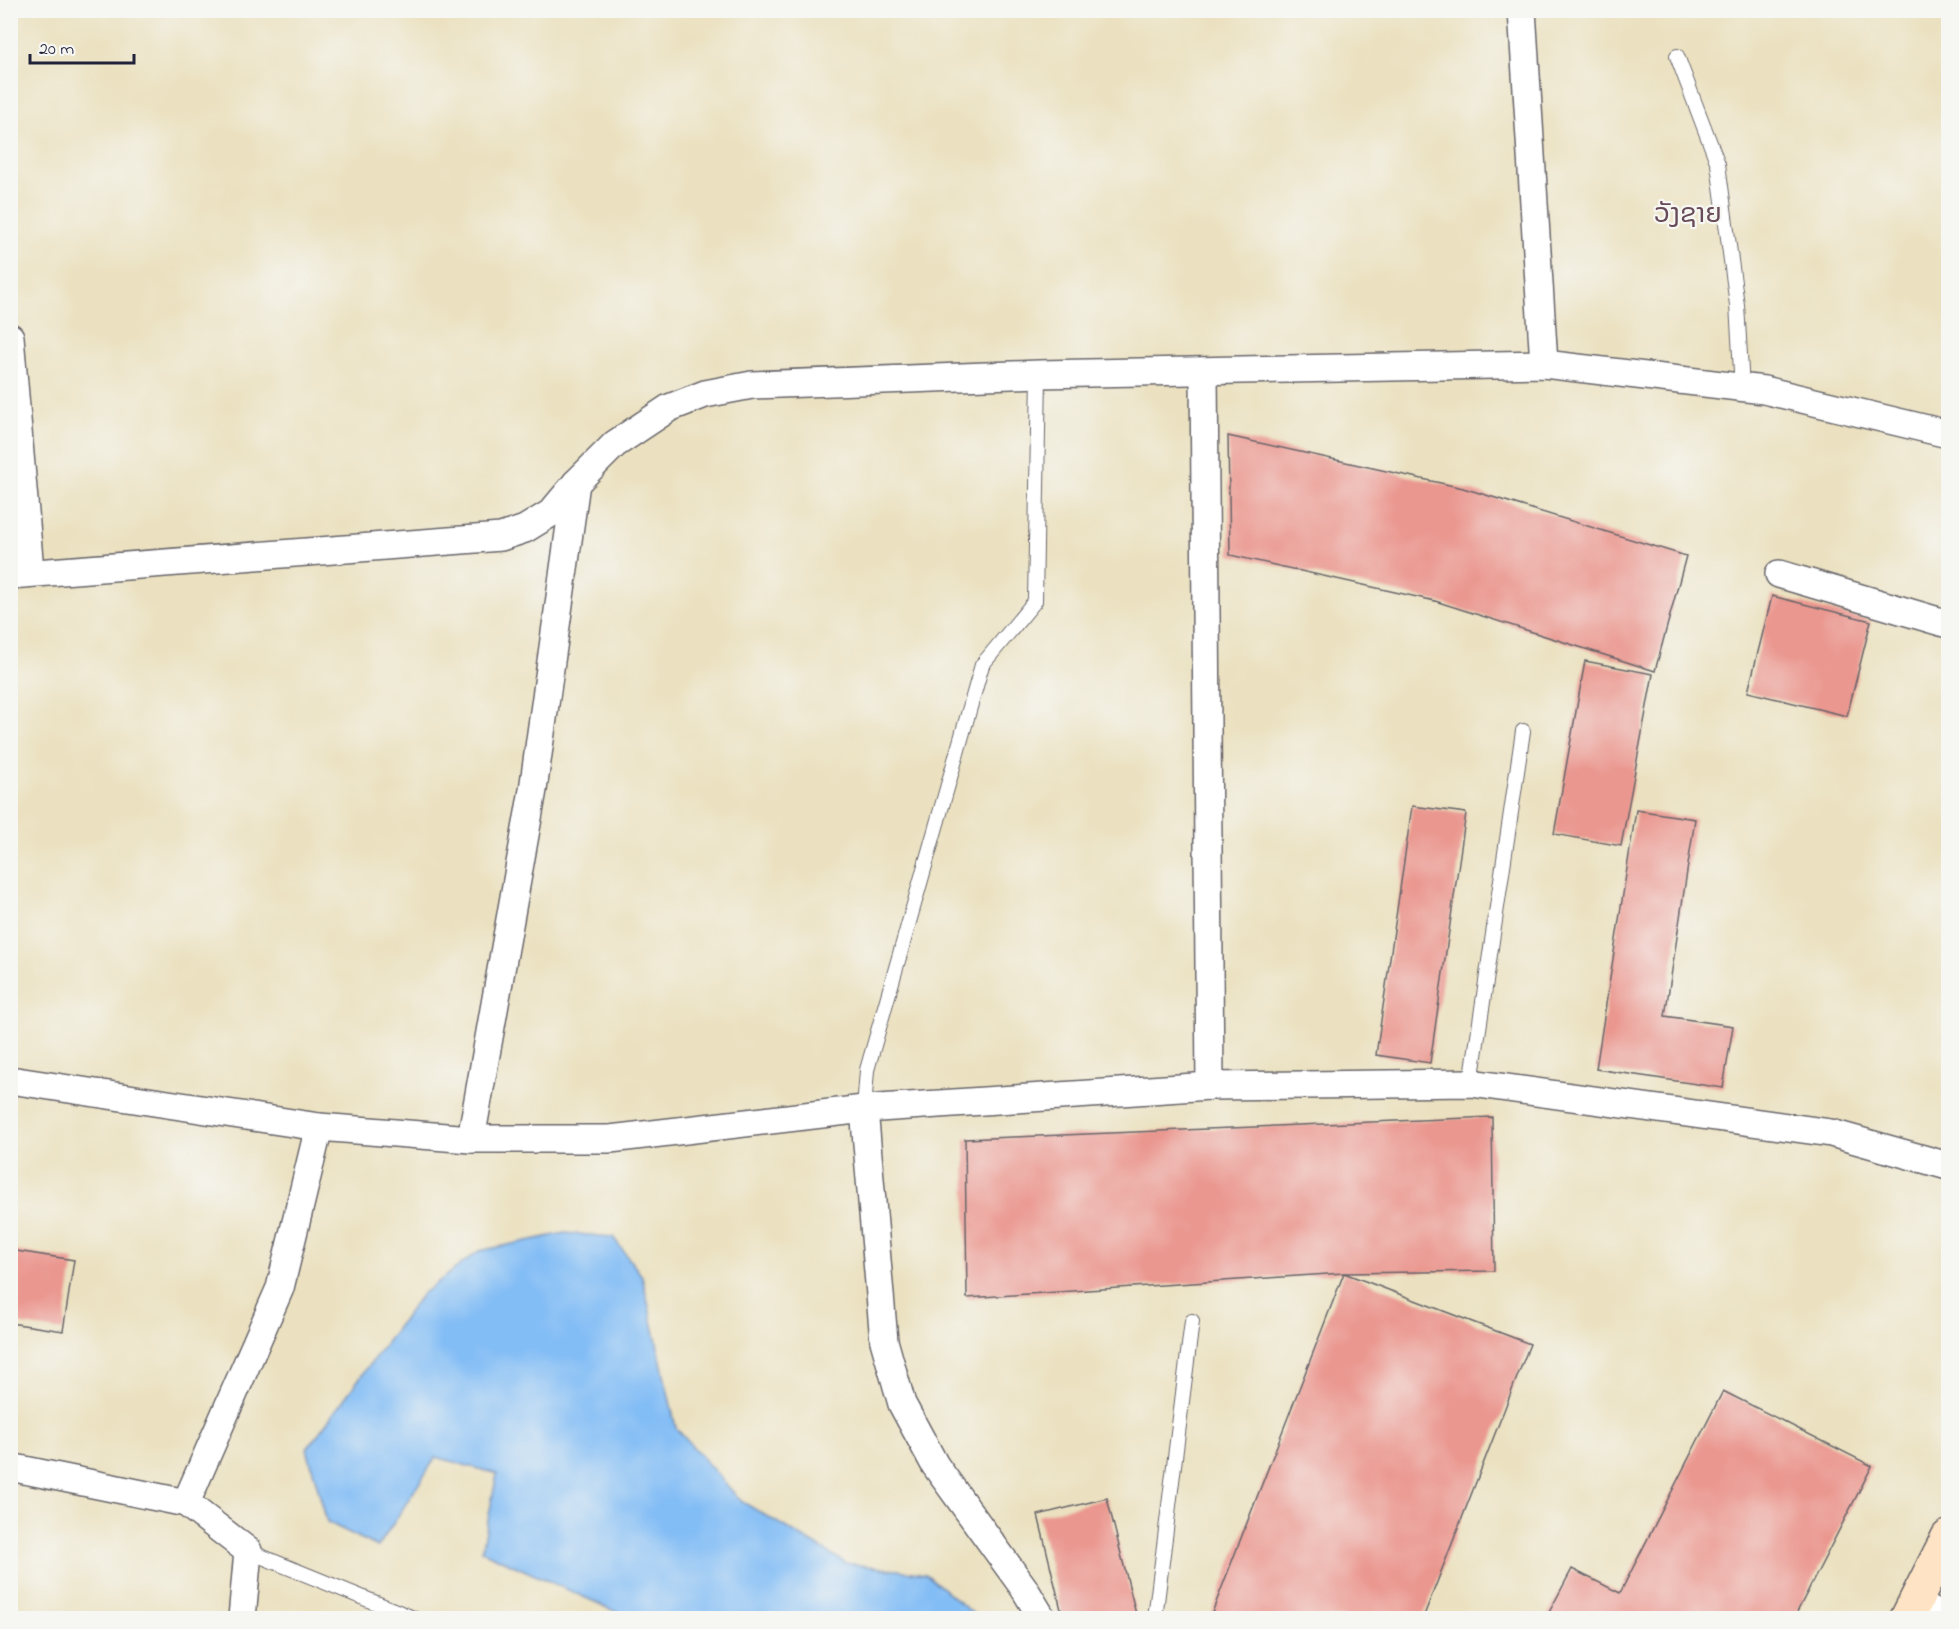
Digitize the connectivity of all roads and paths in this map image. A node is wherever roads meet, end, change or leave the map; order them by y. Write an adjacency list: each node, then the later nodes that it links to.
1 (1522, 10): 4 (street)
2 (1677, 56): 7 (lane)
3 (10, 337): 10 (street)
4 (1544, 364): 5 (street); 7 (street)
5 (1204, 372): 6 (street); 16 (street)
6 (1039, 374): 9 (street); 17 (lane)
7 (1742, 388): 8 (street)
8 (1948, 434)
9 (577, 482): 10 (street); 19 (street)
10 (20, 573)
11 (1779, 574): 12 (street)
12 (1948, 624)
13 (1523, 731): 15 (lane)
14 (10, 1080): 18 (street)
15 (1471, 1083): 16 (street); 20 (street)
16 (1210, 1086): 17 (street)
17 (864, 1109): 19 (street); 29 (street)
18 (319, 1127): 19 (street); 23 (street)
19 (471, 1139)
20 (1948, 1166)
21 (1192, 1321): 30 (lane)
22 (10, 1467): 23 (street)
23 (186, 1503): 25 (street)
24 (1948, 1537): 26 (main road)
25 (248, 1551): 27 (street); 28 (lane)
26 (1911, 1611): 31 (street)
27 (242, 1618)
28 (413, 1618)
29 (1042, 1618)
30 (1155, 1618)
31 (1946, 1618)

